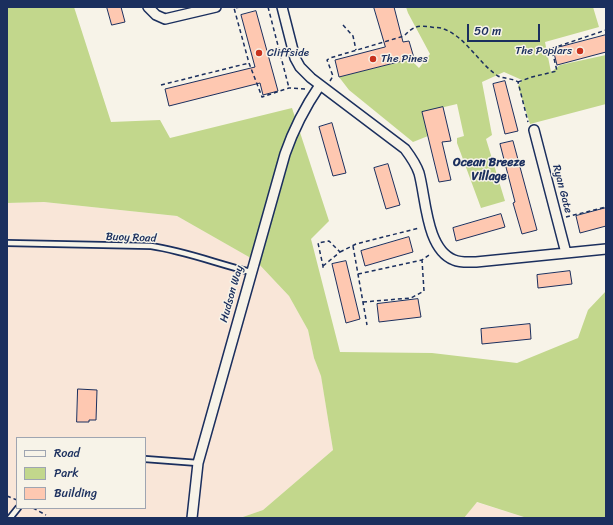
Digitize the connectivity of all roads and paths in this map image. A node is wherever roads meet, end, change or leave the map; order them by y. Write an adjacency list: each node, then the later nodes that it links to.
1 (148, 7): 2 (street)
2 (216, 7)
3 (240, 7): 9 (path)
4 (268, 7): 13 (path)
5 (282, 7): 12 (street)
6 (343, 25): 8 (path)
7 (606, 30): 10 (path)
8 (356, 50): 10 (path); 12 (path)
9 (249, 62): 11 (path); 13 (path)
10 (518, 82): 15 (path)
11 (161, 84)
12 (323, 87): 23 (street); 28 (street, Hudson Way)
13 (289, 88): 14 (path)
14 (306, 89)
15 (532, 126): 23 (street, Ryan Gate)
16 (606, 207): 17 (path)
17 (566, 217)
18 (419, 228): 20 (path)
19 (7, 243): 28 (lane, Buoy Road)
20 (353, 246): 22 (path); 29 (path)
21 (606, 250): 23 (street)
22 (340, 252): 26 (path); 26 (path)
23 (566, 253)
24 (429, 255): 25 (path)
25 (422, 260): 29 (path); 30 (path)
26 (323, 266): 27 (path)
27 (323, 270)
28 (251, 272): 33 (street, Hudson Way)
29 (358, 274): 30 (path)
30 (363, 302): 31 (path)
31 (367, 325)
32 (146, 459): 33 (lane)
33 (198, 463): 38 (street, Hudson Way)
34 (17, 509): 37 (lane)
35 (35, 509): 36 (path)
36 (46, 516)
37 (10, 518)
38 (192, 518)

